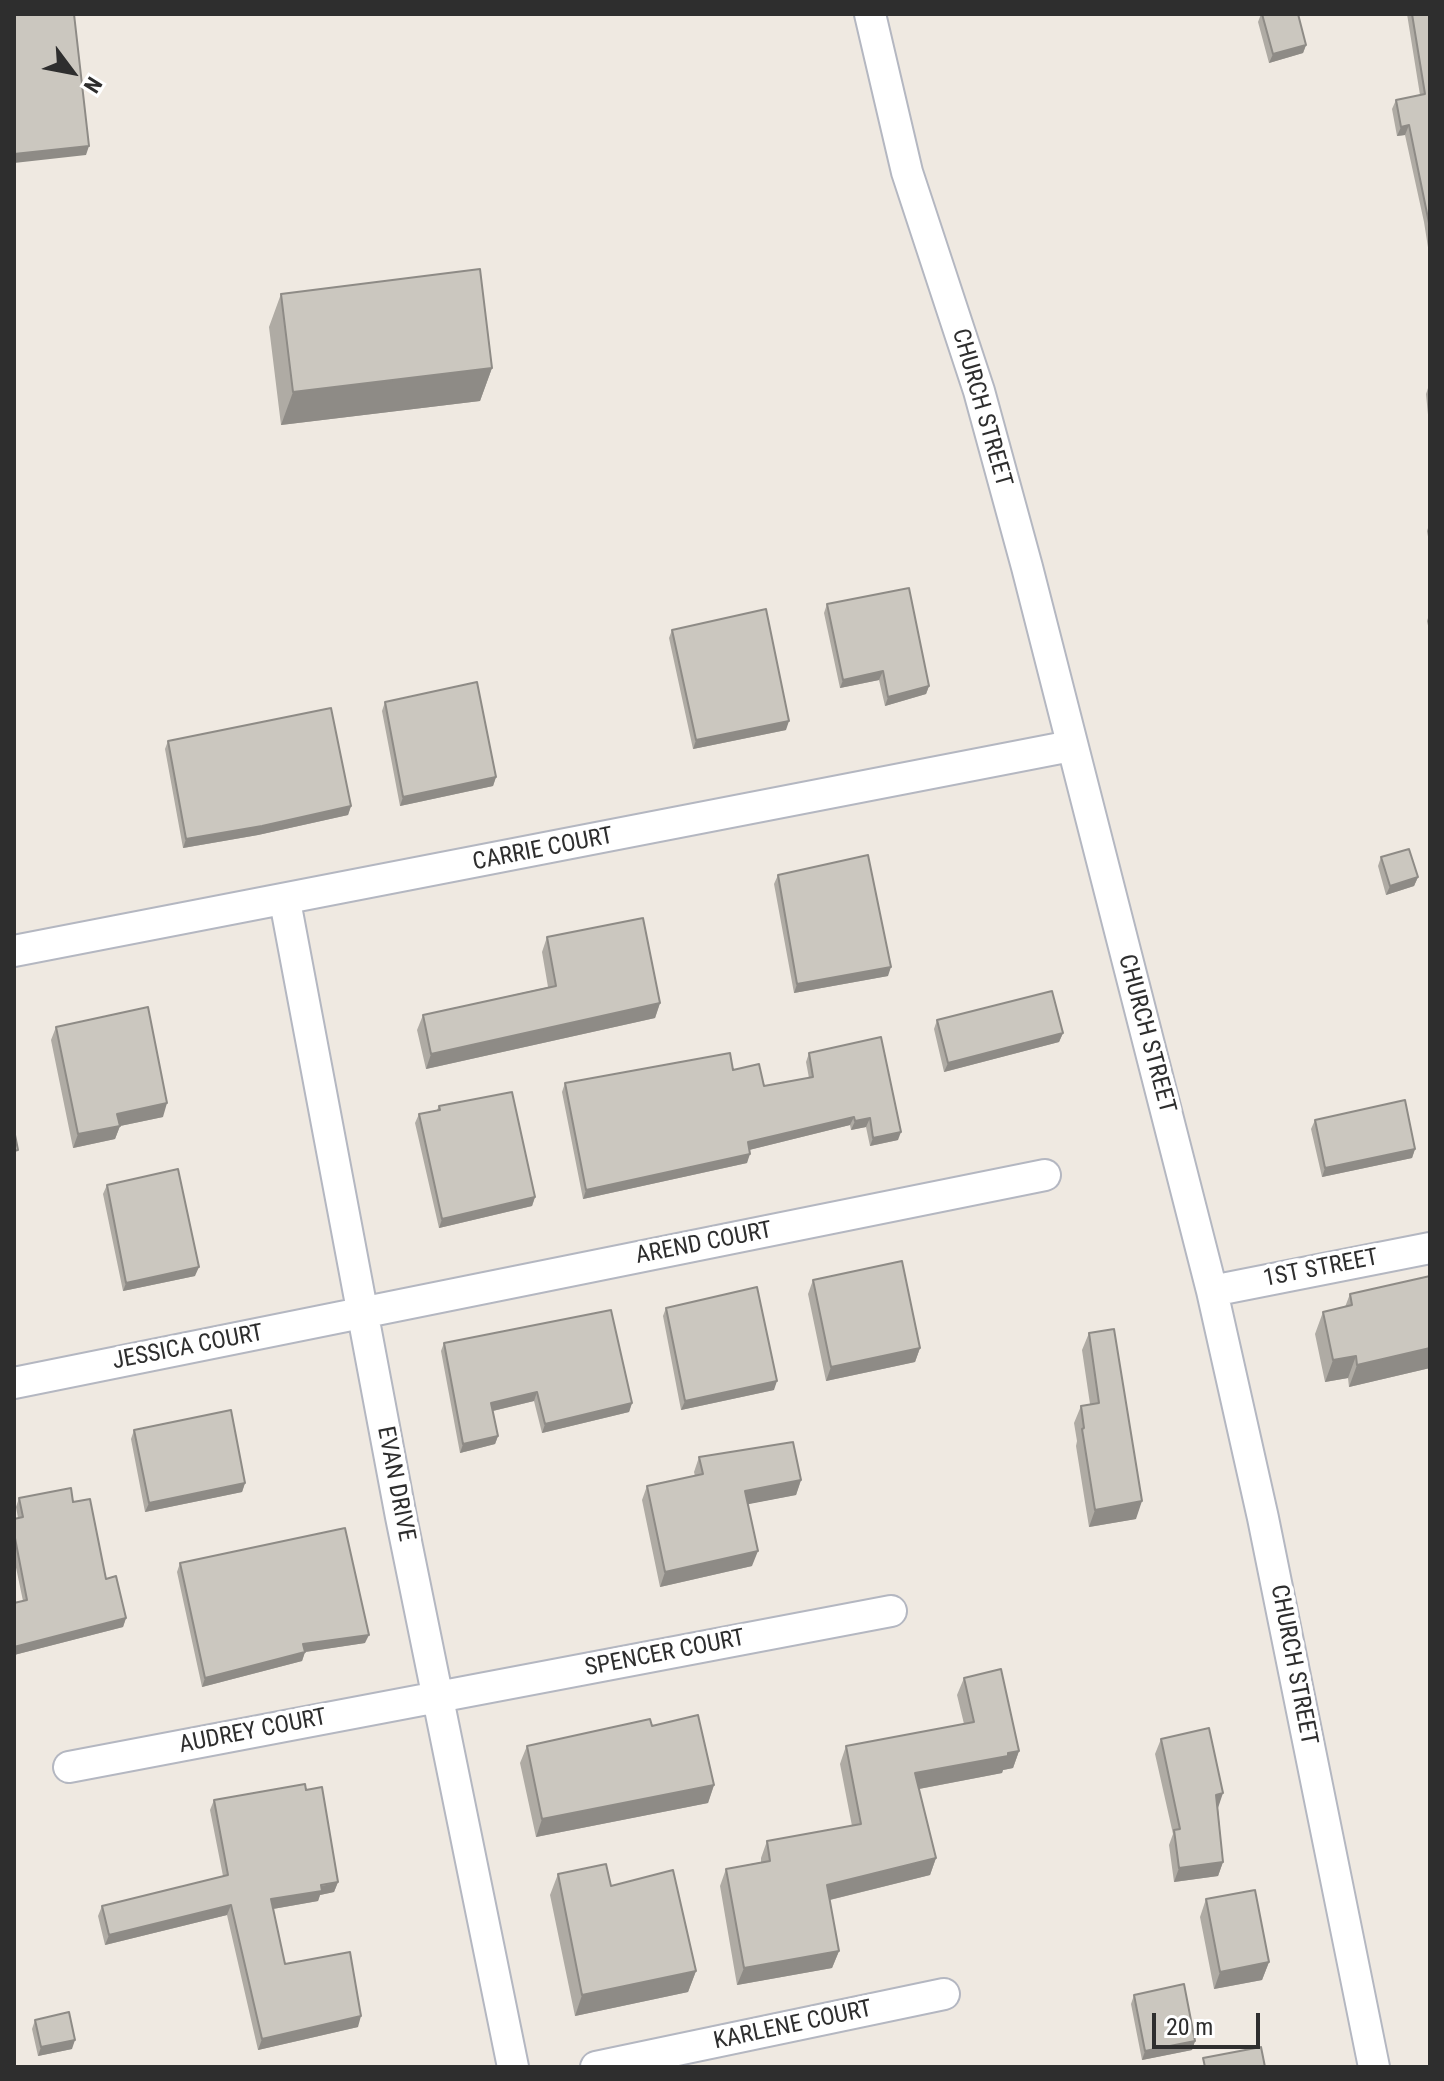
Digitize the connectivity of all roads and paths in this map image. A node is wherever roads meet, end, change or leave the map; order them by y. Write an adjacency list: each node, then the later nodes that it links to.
1 (870, 14): 2 (street, CHURCH STREET)
2 (1071, 746): 3 (street, CARRIE COURT); 7 (street, CHURCH STREET)
3 (285, 901): 4 (street, CARRIE COURT); 8 (street, EVAN DRIVE)
4 (14, 951)
5 (1045, 1175): 8 (street, AREND COURT)
6 (1430, 1248): 7 (street, 1ST STREET)
7 (1212, 1291): 16 (street, CHURCH STREET)
8 (363, 1313): 9 (street, JESSICA COURT); 11 (street, EVAN DRIVE)
9 (14, 1383)
10 (891, 1611): 11 (street, SPENCER COURT)
11 (438, 1697): 12 (street, AUDREY COURT); 14 (street, EVAN DRIVE)
12 (69, 1767)
13 (944, 1994): 15 (street, KARLENE COURT)
14 (513, 2067)
15 (596, 2067)
16 (1374, 2067)

